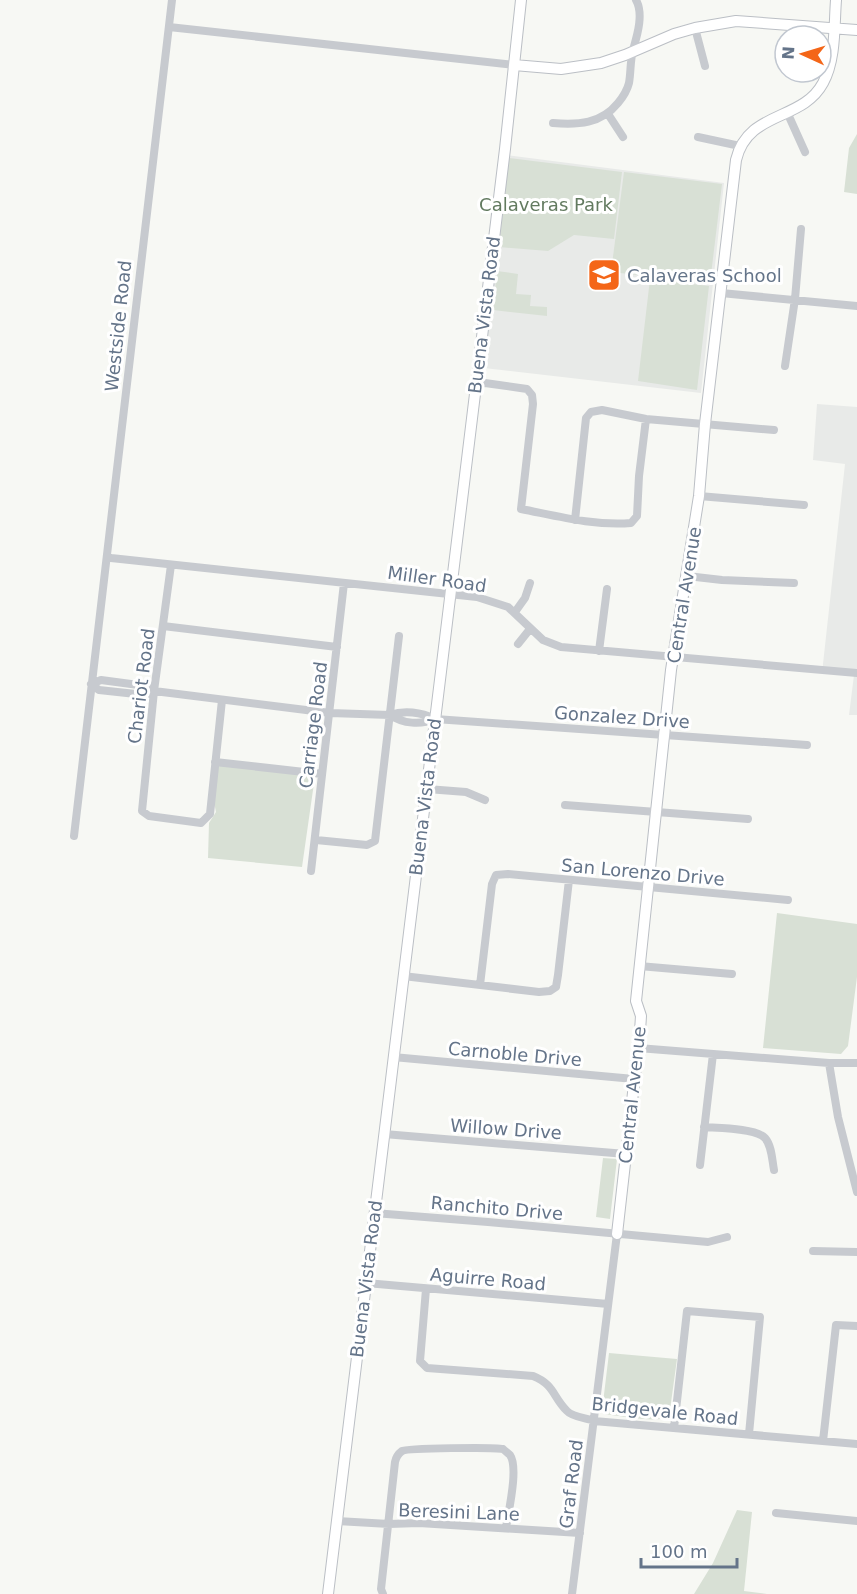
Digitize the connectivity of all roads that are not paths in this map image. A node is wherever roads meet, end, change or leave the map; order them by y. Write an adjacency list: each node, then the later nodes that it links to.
1 (172, 0): 6 (street, Westside Road)
2 (520, 0): 11 (street, Buena Vista Road)
3 (636, 0): 10 (street)
4 (836, 0): 8 (street)
5 (784, 24): 7 (street)
6 (169, 27): 11 (street); 33 (street, Westside Road)
7 (696, 28): 10 (street); 12 (street)
8 (833, 28): 9 (street)
9 (857, 30)
10 (632, 52): 11 (street); 15 (street)
11 (514, 65): 26 (street, Buena Vista Road)
12 (705, 66)
13 (822, 84): 14 (street)
14 (787, 112): 19 (street); 20 (street)
15 (608, 114): 16 (street); 17 (street)
16 (553, 123)
17 (623, 137)
18 (698, 137): 19 (street)
19 (740, 146): 22 (street, Central Avenue)
20 (805, 152)
21 (801, 229): 23 (street)
22 (721, 293): 23 (street); 28 (street, Central Avenue)
23 (795, 298): 24 (street); 25 (street)
24 (857, 306)
25 (785, 366)
26 (476, 385): 32 (street); 40 (street, Buena Vista Road)
27 (646, 419): 28 (street); 32 (street); 32 (street)
28 (705, 424): 29 (street); 30 (street, Central Avenue)
29 (774, 430)
30 (699, 496): 31 (street); 35 (street, Central Avenue)
31 (804, 505)
32 (575, 520)
33 (107, 556): 34 (street, Miller Road); 50 (street, Westside Road)
34 (171, 565): 36 (street, Miller Road); 42 (street, Chariot Road)
35 (687, 576): 38 (street); 48 (street, Central Avenue)
36 (344, 583): 40 (street, Miller Road); 46 (street, Carriage Road)
37 (530, 583): 41 (street)
38 (794, 583)
39 (607, 589): 47 (street)
40 (450, 594): 41 (street, Miller Road); 55 (street, Buena Vista Road)
41 (515, 612): 43 (street, Miller Road)
42 (163, 626): 46 (street); 51 (street, Chariot Road)
43 (530, 629): 45 (street); 47 (street, Miller Road)
44 (399, 636): 54 (street)
45 (518, 644)
46 (337, 647): 53 (street, Carriage Road)
47 (599, 651): 48 (street, Miller Road)
48 (674, 657): 49 (street, Miller Road); 56 (street, Central Avenue)
49 (857, 673)
50 (91, 684): 51 (street, Gonzalez Drive); 65 (street, Westside Road)
51 (154, 691): 52 (street, Gonzalez Drive); 58 (street, Chariot Road)
52 (222, 700): 53 (street, Gonzalez Drive); 58 (street)
53 (330, 713): 54 (street, Gonzalez Drive); 59 (street, Carriage Road)
54 (390, 715): 55 (street, Gonzalez Drive); 66 (street)
55 (435, 718): 56 (street, Gonzalez Drive); 60 (street, Buena Vista Road)
56 (664, 735): 57 (street, Gonzalez Drive); 63 (street, Central Avenue)
57 (807, 745)
58 (215, 762): 59 (street)
59 (322, 774): 66 (street, Carriage Road)
60 (427, 789): 61 (street); 73 (street, Buena Vista Road)
61 (485, 800)
62 (565, 805): 63 (street)
63 (657, 812): 64 (street); 69 (street, Central Avenue)
64 (748, 819)
65 (74, 836)
66 (316, 840): 67 (street, Carriage Road)
67 (312, 871)
68 (569, 880): 69 (street, San Lorenzo Drive); 74 (street, San Lorenzo Drive); 74 (street)
69 (648, 887): 70 (street, San Lorenzo Drive); 71 (street, Central Avenue)
70 (788, 900)
71 (639, 966): 72 (street); 75 (street, Central Avenue)
72 (732, 974)
73 (403, 976): 74 (street); 77 (street, Buena Vista Road)
74 (480, 985)
75 (638, 1048): 76 (street); 80 (street, Central Avenue)
76 (712, 1054): 78 (street); 81 (street)
77 (393, 1057): 80 (street, Carnoble Drive); 82 (street, Buena Vista Road)
78 (829, 1063): 79 (street); 86 (street)
79 (857, 1063)
80 (634, 1079): 83 (street, Central Avenue)
81 (704, 1127): 84 (street); 85 (street)
82 (384, 1134): 83 (street, Willow Drive); 87 (street, Buena Vista Road)
83 (626, 1154): 88 (street, Central Avenue)
84 (700, 1165)
85 (774, 1170)
86 (857, 1192)
87 (374, 1214): 88 (street, Ranchito Drive); 92 (street, Buena Vista Road)
88 (617, 1234): 89 (street, Ranchito Drive); 94 (street, Graf Road)
89 (727, 1237)
90 (813, 1251): 91 (street)
91 (857, 1252)
92 (366, 1282): 93 (street, Aguirre Road); 102 (street, Buena Vista Road)
93 (426, 1289): 94 (street, Aguirre Road); 96 (street, Bridgevale Road)
94 (608, 1304): 96 (street, Graf Road)
95 (857, 1326): 99 (street)
96 (594, 1421): 97 (street, Bridgevale Road); 106 (street, Graf Road)
97 (675, 1428): 98 (street, Bridgevale Road); 98 (street)
98 (749, 1434): 99 (street, Bridgevale Road)
99 (823, 1441): 100 (street, Bridgevale Road)
100 (857, 1444)
101 (776, 1513): 103 (street)
102 (337, 1521): 104 (street, Beresini Lane); 107 (street, Buena Vista Road)
103 (857, 1521)
104 (389, 1524): 105 (street, Beresini Lane); 105 (street); 108 (street)
105 (506, 1528): 106 (street, Beresini Lane)
106 (580, 1533): 109 (street, Graf Road)
107 (328, 1594)
108 (383, 1594)
109 (572, 1594)

